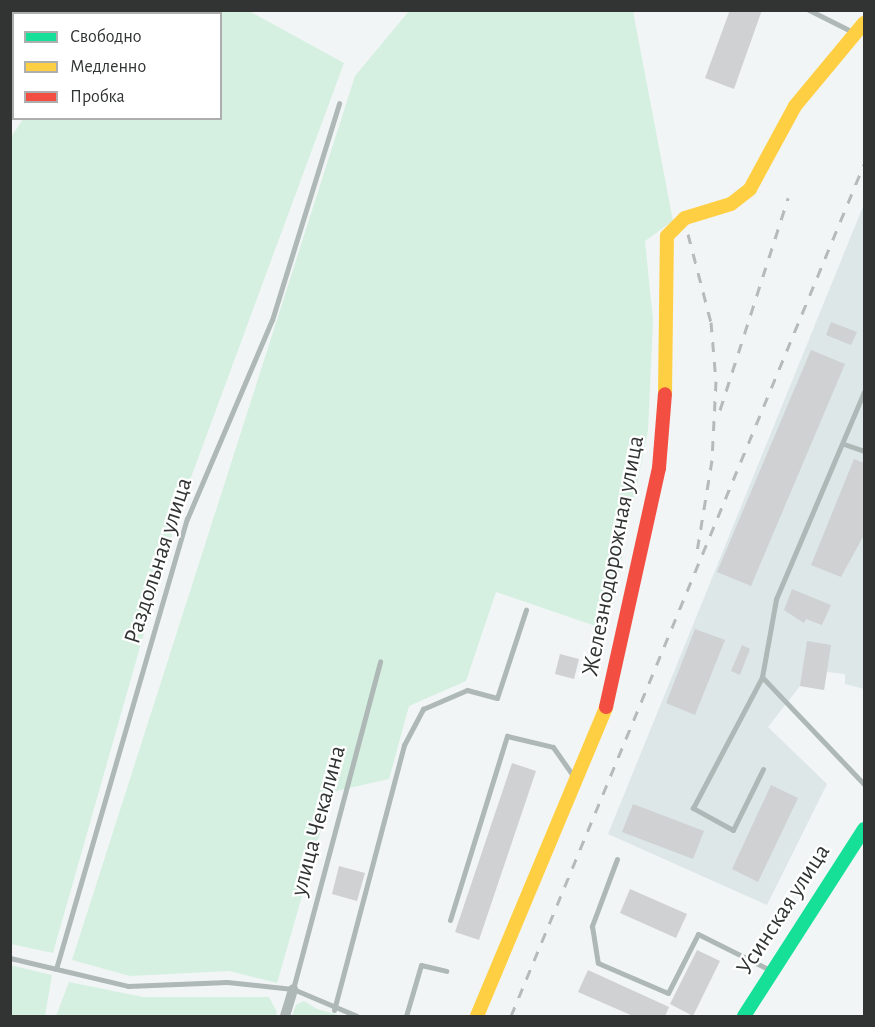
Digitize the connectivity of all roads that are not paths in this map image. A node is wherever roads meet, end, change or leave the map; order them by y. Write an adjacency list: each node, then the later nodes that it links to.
1 (809, 10): 2 (lane)
2 (859, 28): 11 (street, Железнодорожная улица)
3 (339, 103): 17 (lane, Раздольная улица)
4 (864, 392): 5 (lane)
5 (844, 444): 6 (lane); 9 (lane)
6 (864, 451)
7 (526, 610): 21 (lane)
8 (380, 661): 20 (lane, улица Чекалина)
9 (762, 677): 10 (lane); 12 (lane)
10 (763, 769)
11 (578, 783): 15 (lane); 25 (street, Железнодорожная улица)
12 (864, 784)
13 (864, 830): 18 (street, Усинская улица)
14 (617, 859): 18 (lane)
15 (450, 920)
16 (10, 958): 17 (lane)
17 (56, 969): 20 (lane)
18 (770, 970): 26 (street, Усинская улица)
19 (446, 971): 24 (lane)
20 (293, 989): 21 (lane); 22 (street)
21 (334, 1010): 23 (lane)
22 (285, 1017)
23 (357, 1017)
24 (406, 1017)
25 (477, 1017)
26 (744, 1017)

